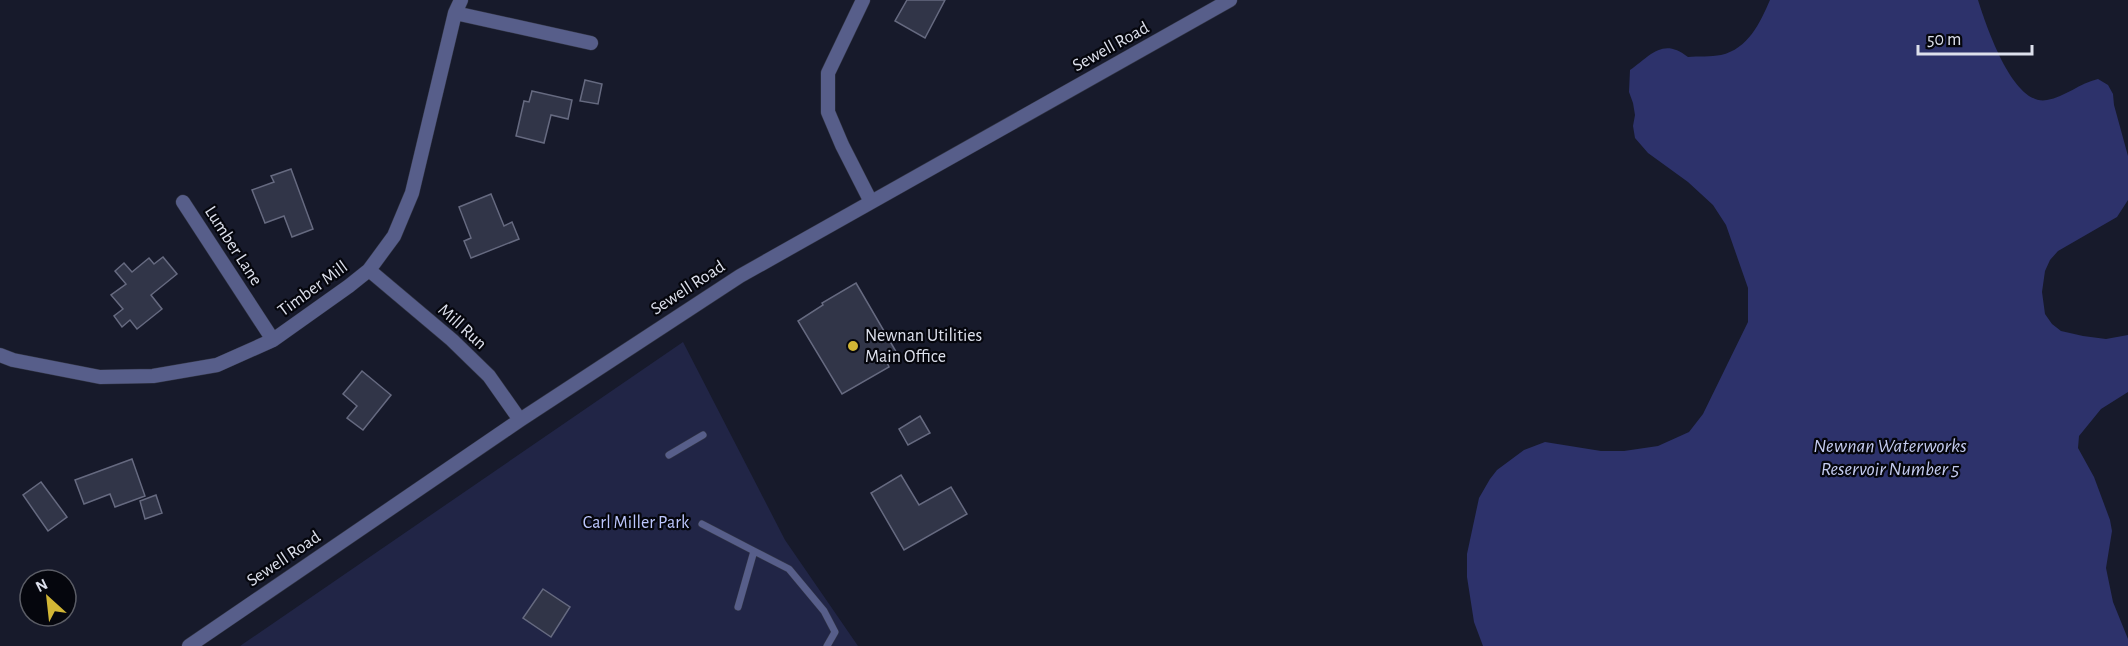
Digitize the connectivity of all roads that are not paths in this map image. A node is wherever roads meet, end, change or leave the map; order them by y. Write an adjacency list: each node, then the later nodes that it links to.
1 (863, 0): 6 (street)
2 (1230, 0): 6 (street, Sewell Road)
3 (458, 6): 4 (street); 7 (street, Timber Mill)
4 (591, 43)
5 (183, 202): 8 (street, Lumber Lane)
6 (871, 202): 10 (street, Sewell Road)
7 (369, 270): 8 (street, Timber Mill); 10 (street, Mill Run)
8 (273, 340): 9 (street, Timber Mill)
9 (0, 355)
10 (520, 420): 16 (street, Sewell Road)
11 (703, 435): 12 (lane)
12 (669, 455)
13 (702, 524): 14 (lane)
14 (754, 551): 15 (lane); 17 (lane)
15 (738, 607)
16 (189, 646)
17 (827, 646)

